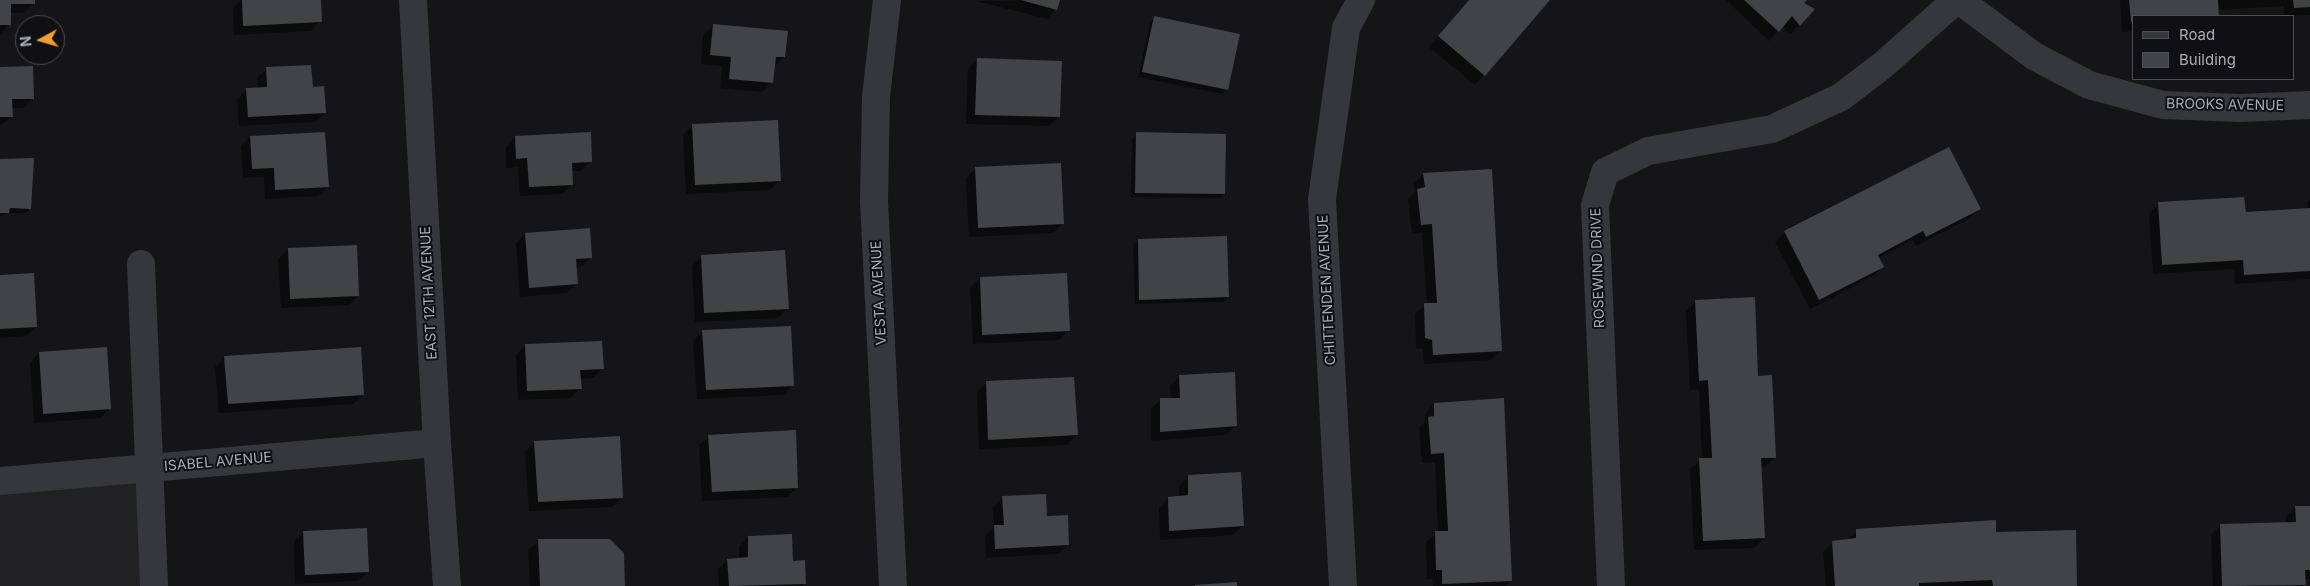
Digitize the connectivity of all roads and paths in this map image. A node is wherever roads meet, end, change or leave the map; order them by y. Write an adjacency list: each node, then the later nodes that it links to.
1 (413, 0): 7 (street, EAST 12TH AVENUE)
2 (887, 0): 12 (street, VESTA AVENUE)
3 (1361, 0): 13 (street, CHITTENDEN AVENUE)
4 (1958, 0): 5 (street, BROOKS AVENUE); 14 (street, ROSEWIND DRIVE)
5 (2310, 106)
6 (141, 264): 8 (street)
7 (437, 443): 8 (street, ISABEL AVENUE); 11 (street, EAST 12TH AVENUE)
8 (150, 468): 9 (street, ISABEL AVENUE); 10 (street)
9 (0, 480)
10 (154, 586)
11 (447, 586)
12 (893, 586)
13 (1343, 586)
14 (1611, 586)

